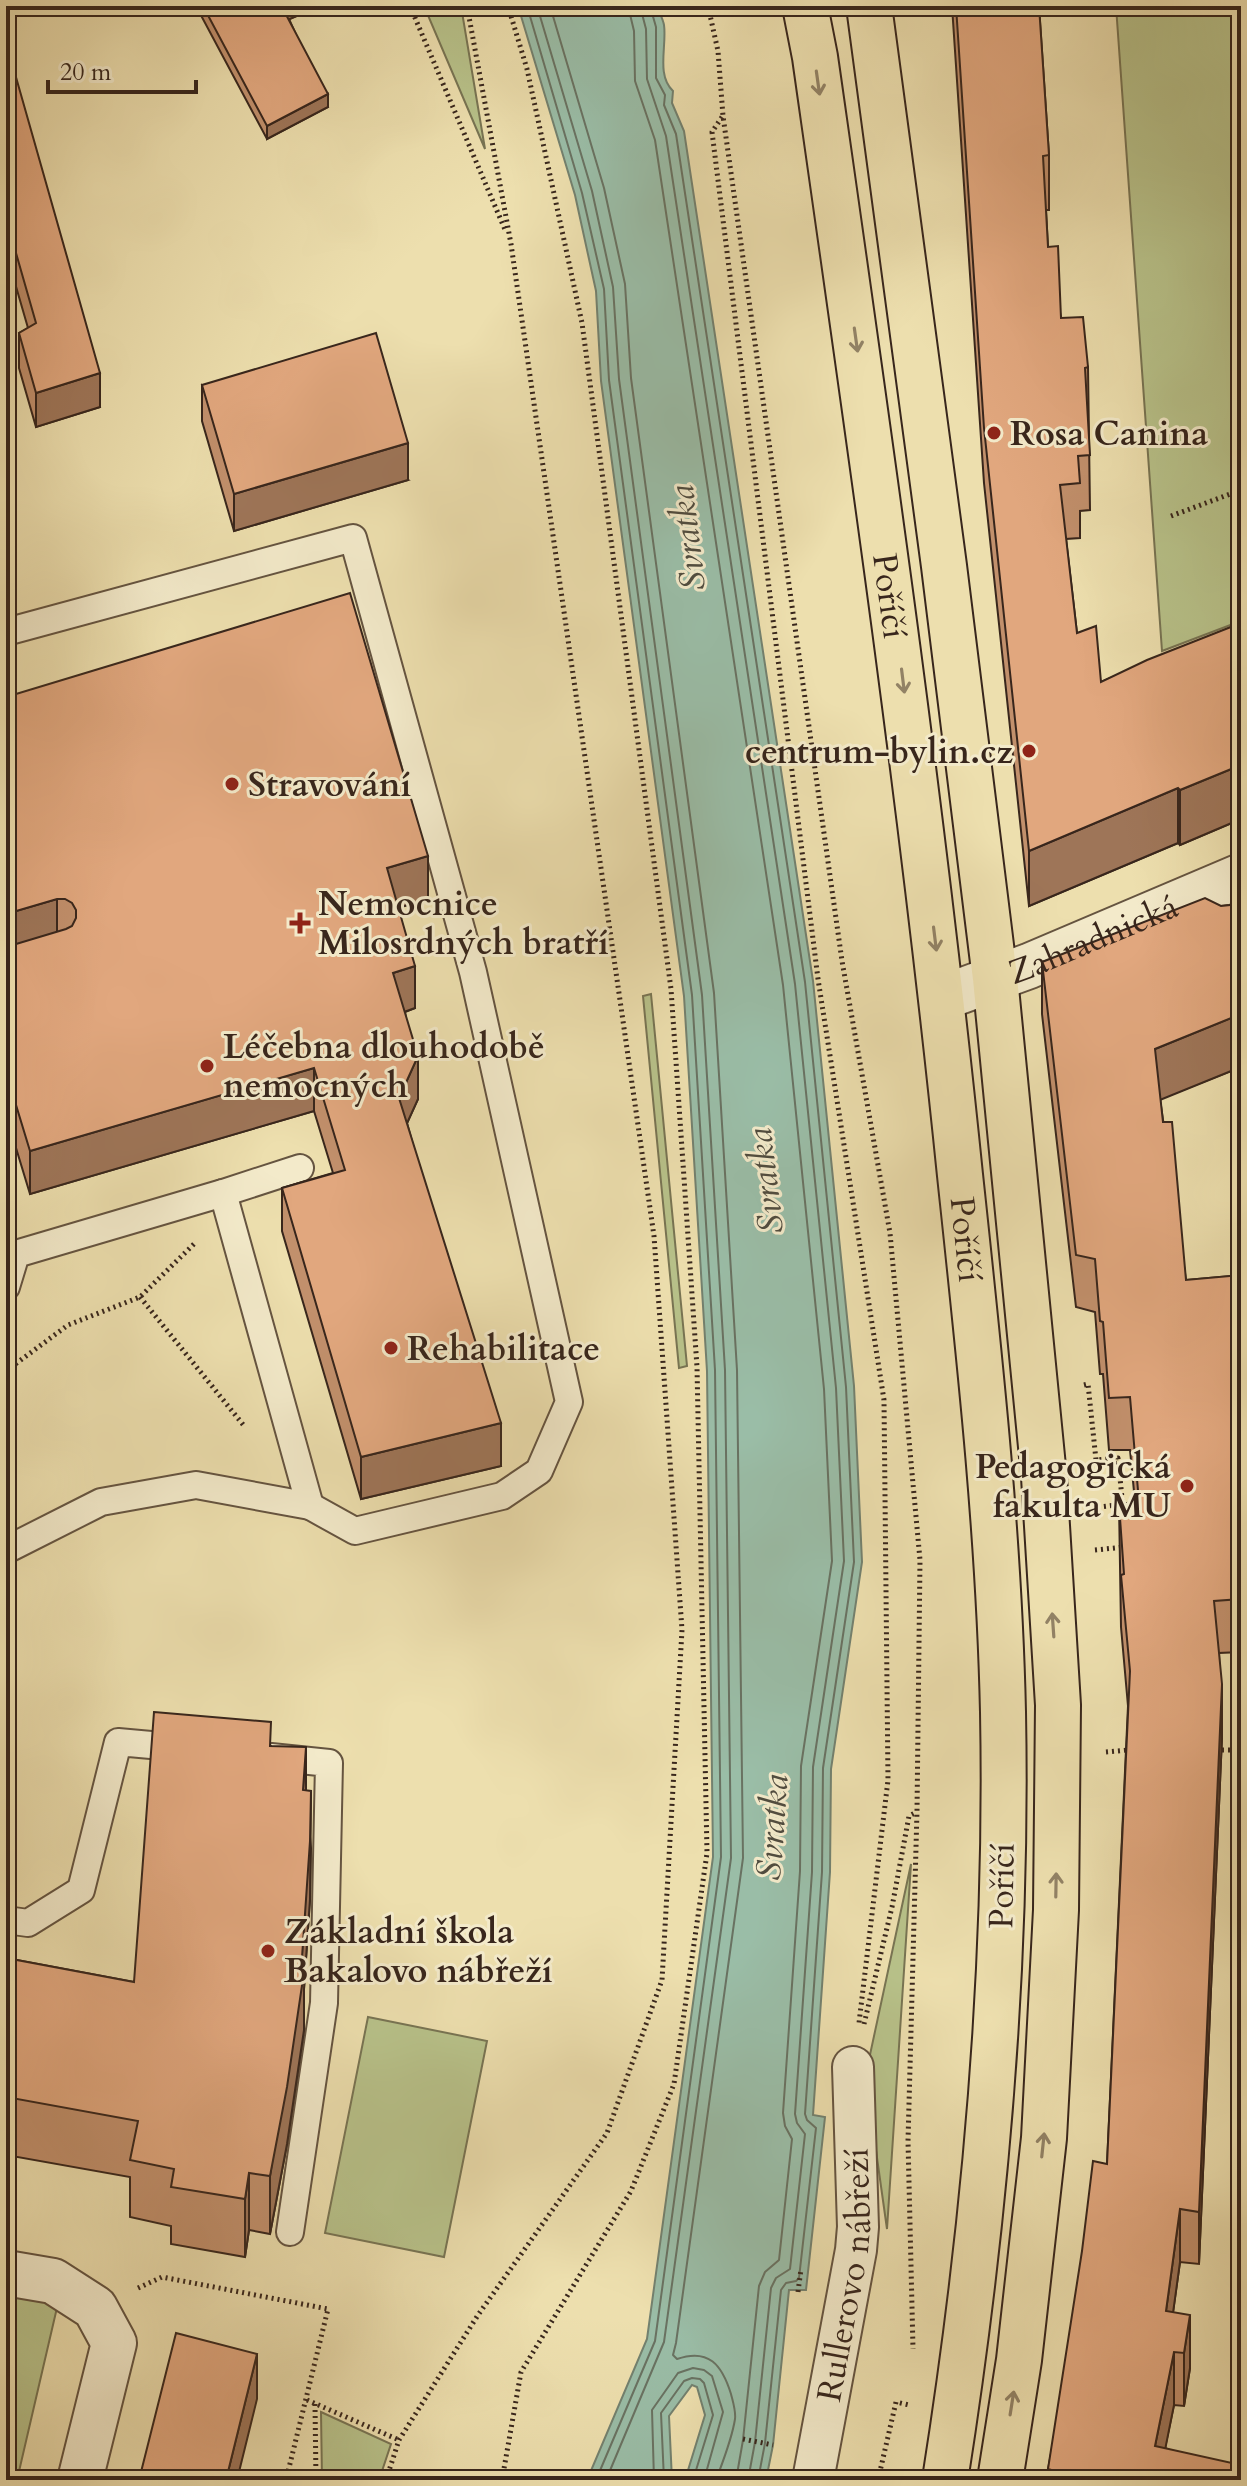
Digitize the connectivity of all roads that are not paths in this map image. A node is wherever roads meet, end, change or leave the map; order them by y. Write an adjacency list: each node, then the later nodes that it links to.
1 (805, 6): 7 (main road, Poříčí, one-way to 7)
2 (889, 6): 3 (street, Poříčí)
3 (872, 27): 6 (main road, Poříčí)
4 (6, 632): 11 (lane)
5 (1241, 876): 6 (street, Zahradnická)
6 (995, 978): 7 (street, Zahradnická); 22 (main road, Poříčí, one-way to 6)
7 (942, 998): 21 (main road, Poříčí)
8 (300, 1168): 9 (lane)
9 (226, 1202): 10 (lane); 11 (lane)
10 (6, 1287)
11 (310, 1506): 12 (lane)
12 (6, 1550)
13 (211, 1751): 15 (lane)
14 (242, 1754): 17 (lane)
15 (6, 1920)
16 (853, 2067): 20 (street, Rullerovo nábřeží)
17 (290, 2232)
18 (6, 2273): 19 (street)
19 (80, 2480)
20 (813, 2480)
21 (945, 2480)
22 (1000, 2480)

